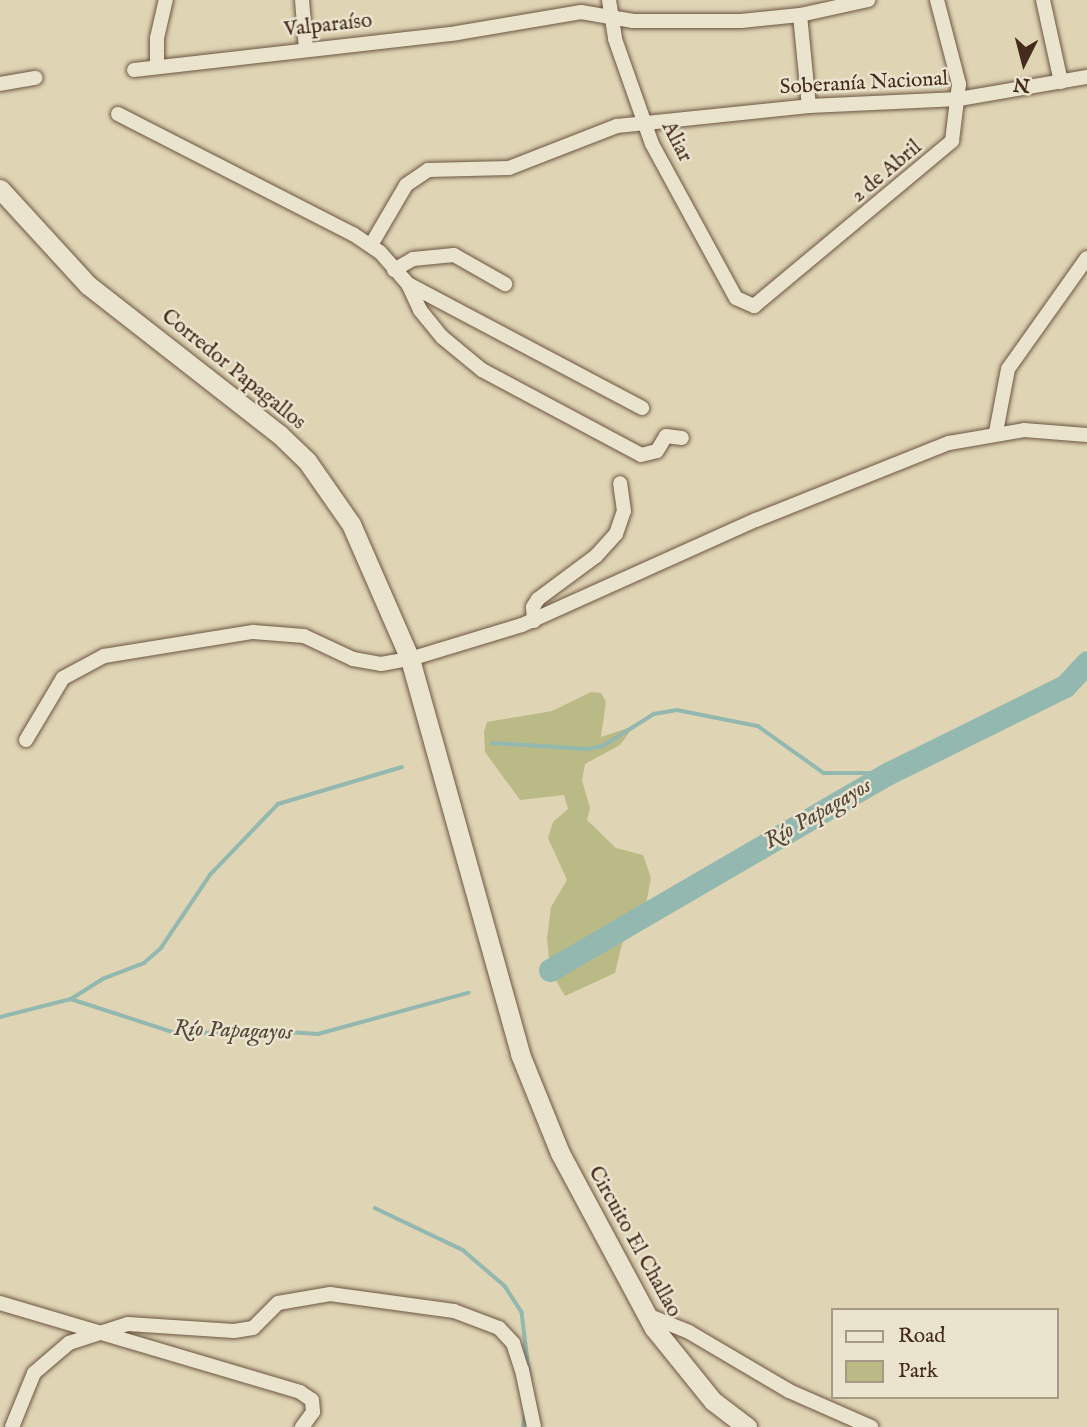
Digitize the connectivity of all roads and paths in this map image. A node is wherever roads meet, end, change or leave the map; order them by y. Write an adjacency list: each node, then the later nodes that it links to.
1 (166, 0): 10 (street)
2 (302, 0): 9 (street)
3 (609, 0): 8 (street, Aliar)
4 (868, 0): 7 (street, Valparaíso)
5 (937, 0): 16 (street, 2 de Abril)
6 (1043, 0): 14 (street)
7 (800, 15): 8 (street, Valparaíso); 17 (street)
8 (610, 17): 9 (street, Valparaíso); 19 (street, Aliar)
9 (306, 50): 10 (street, Valparaíso)
10 (157, 65): 11 (street, Valparaíso)
11 (134, 70)
12 (1087, 77): 14 (street, Soberanía Nacional)
13 (35, 78): 15 (street)
14 (1061, 82): 16 (street, Soberanía Nacional)
15 (0, 84)
16 (959, 99): 17 (street, Soberanía Nacional); 26 (street, 2 de Abril)
17 (809, 106): 19 (street, Soberanía Nacional)
18 (118, 114): 21 (street)
19 (643, 123): 21 (street, Soberanía Nacional); 26 (street, Aliar)
20 (0, 189): 33 (main road, Corredor Papagallos)
21 (371, 245): 23 (street)
22 (1087, 258): 28 (street)
23 (394, 270): 24 (street); 25 (street)
24 (408, 284): 27 (street); 30 (street)
25 (505, 284)
26 (733, 293)
27 (642, 408)
28 (996, 432): 29 (street); 32 (street)
29 (1087, 435)
30 (682, 438)
31 (620, 482): 32 (street)
32 (534, 621): 33 (street)
33 (411, 659): 34 (street); 35 (main road, Corredor Papagallos)
34 (26, 740)
35 (520, 1054): 37 (main road, Circuito El Challao)
36 (0, 1303): 38 (street)
37 (647, 1315): 42 (main road, Circuito El Challao); 43 (street)
38 (95, 1332): 39 (street); 40 (street); 41 (street)
39 (12, 1427)
40 (302, 1427)
41 (534, 1427)
42 (747, 1427)
43 (871, 1427)

